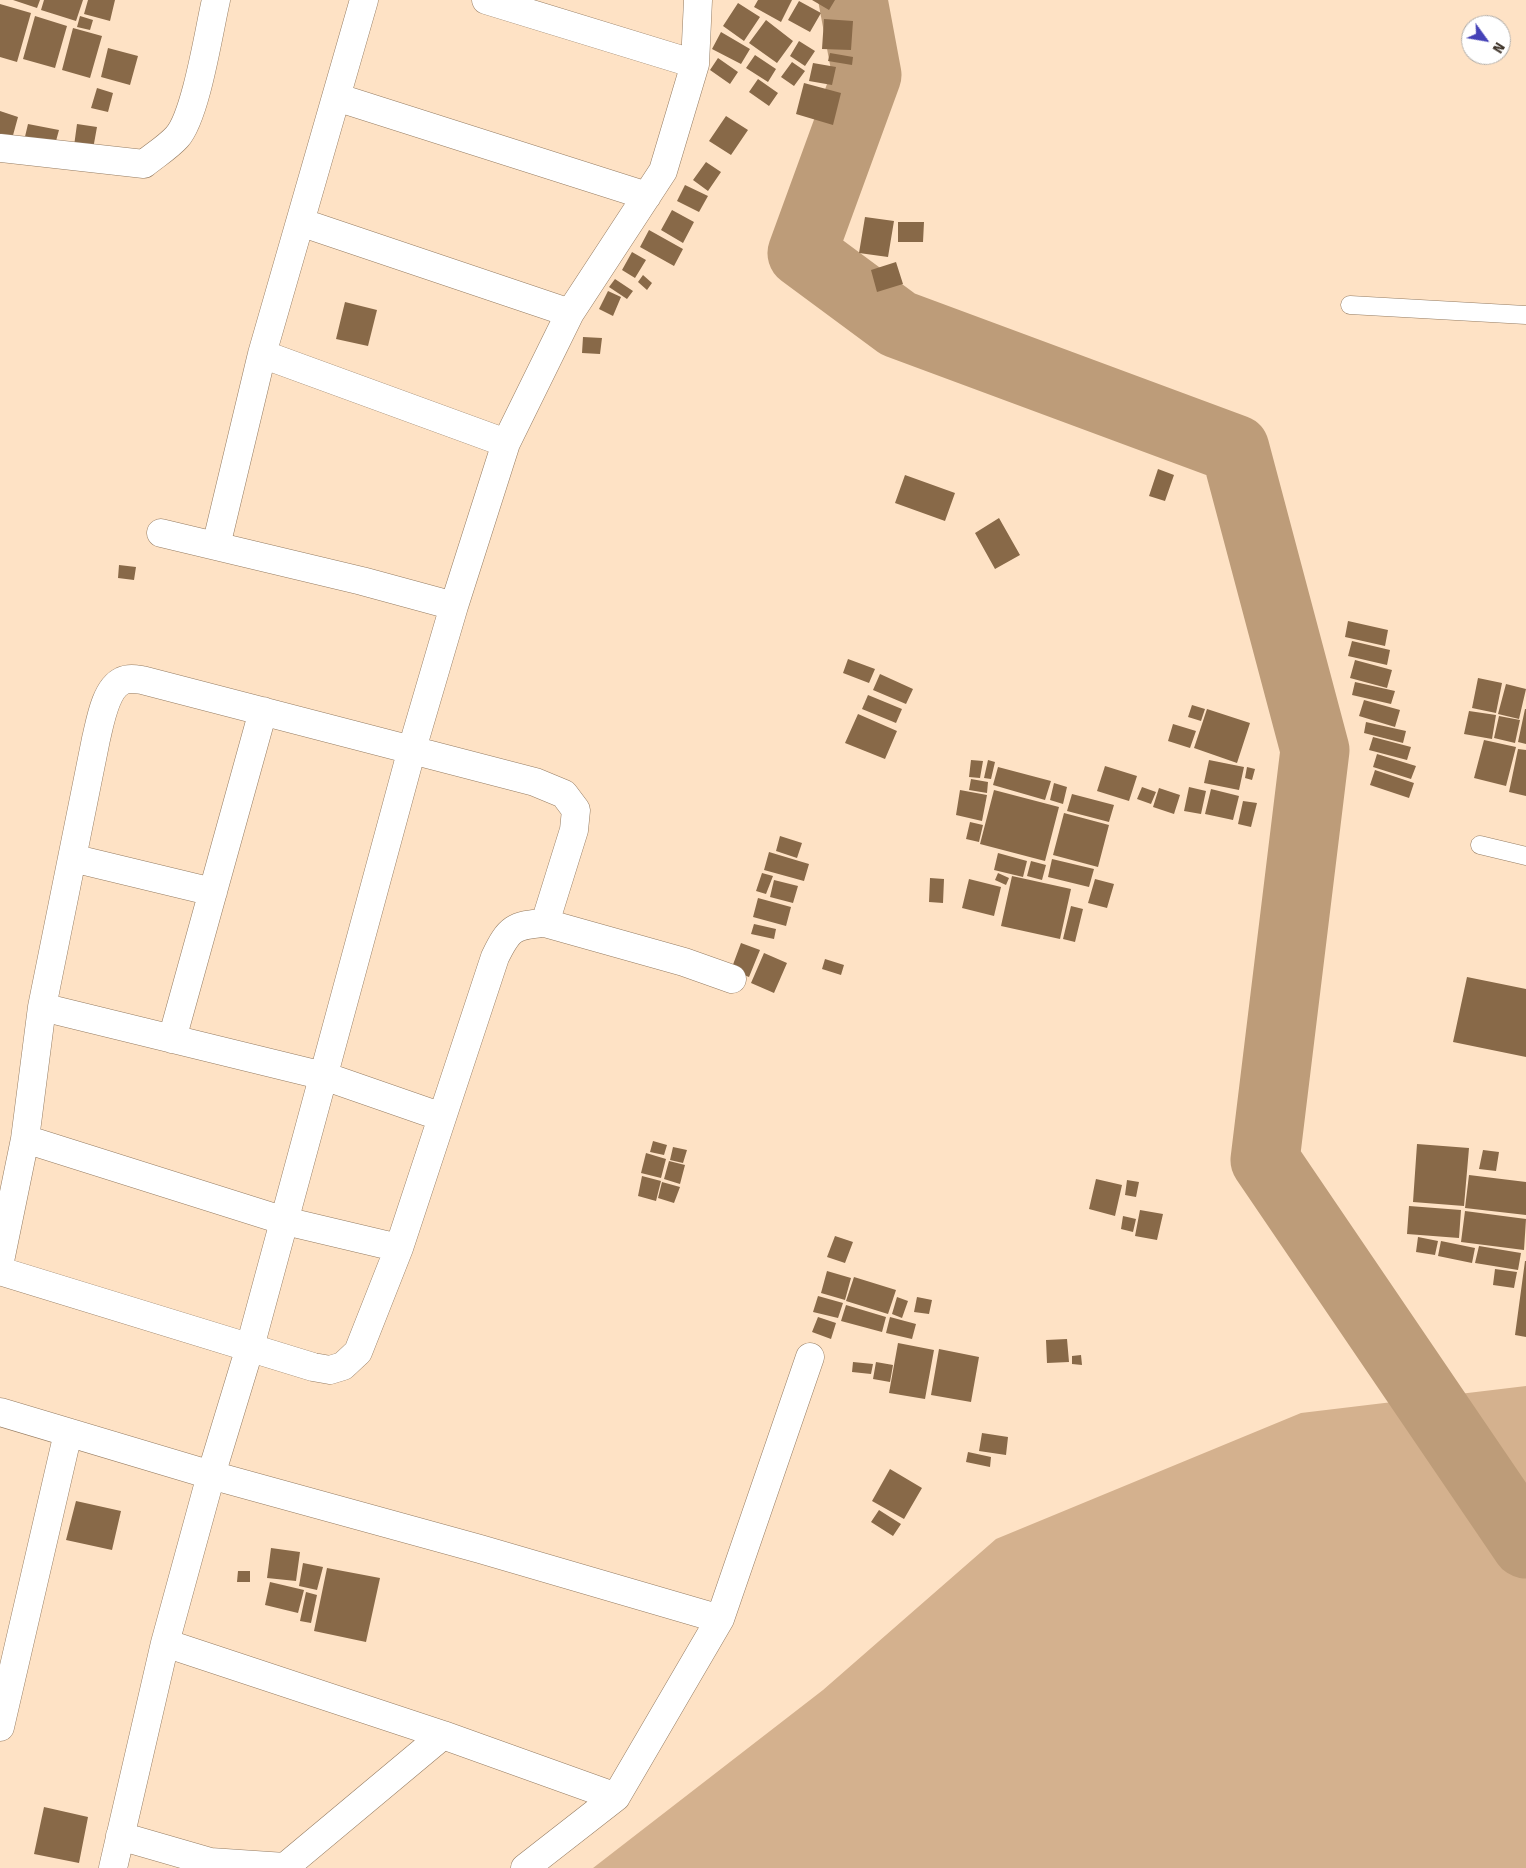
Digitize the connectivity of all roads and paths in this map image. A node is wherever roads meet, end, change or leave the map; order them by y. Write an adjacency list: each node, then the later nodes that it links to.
1 (216, 0): 7 (street)
2 (364, 0): 6 (street)
3 (486, 0): 5 (street)
4 (698, 0): 5 (street)
5 (695, 64): 8 (street)
6 (336, 97): 8 (street); 9 (street)
7 (0, 148)
8 (647, 196): 11 (street)
9 (300, 222): 11 (street); 13 (street)
10 (1350, 305): 12 (lane)
11 (570, 313): 14 (street)
12 (1526, 315)
13 (262, 354): 14 (street); 16 (street)
14 (506, 443): 17 (street)
15 (161, 533): 16 (street)
16 (216, 546): 17 (street)
17 (454, 606): 19 (street)
18 (263, 711): 19 (street); 22 (street); 23 (street)
19 (412, 749): 24 (street); 28 (street)
20 (1480, 845): 21 (lane)
21 (1526, 856)
22 (72, 858): 23 (street); 26 (street)
23 (213, 892): 27 (street)
24 (545, 923): 25 (street); 29 (street)
25 (732, 979)
26 (42, 1007): 27 (street); 30 (street)
27 (172, 1039): 28 (street)
28 (324, 1076): 29 (street); 31 (street)
29 (442, 1117): 32 (street)
30 (25, 1139): 31 (street); 33 (street)
31 (285, 1220): 32 (street); 35 (street)
32 (399, 1248): 35 (street)
33 (0, 1261)
34 (0, 1271): 35 (street)
35 (250, 1347): 39 (street)
36 (810, 1357): 40 (street)
37 (0, 1412): 38 (street)
38 (68, 1433): 39 (street); 42 (street)
39 (211, 1475): 40 (street); 41 (street)
40 (720, 1619): 44 (street)
41 (165, 1643): 43 (street); 45 (street)
42 (0, 1728)
43 (443, 1735): 44 (street); 45 (street)
44 (616, 1797): 47 (street)
45 (120, 1836): 46 (street)
46 (113, 1868)
47 (525, 1868)

